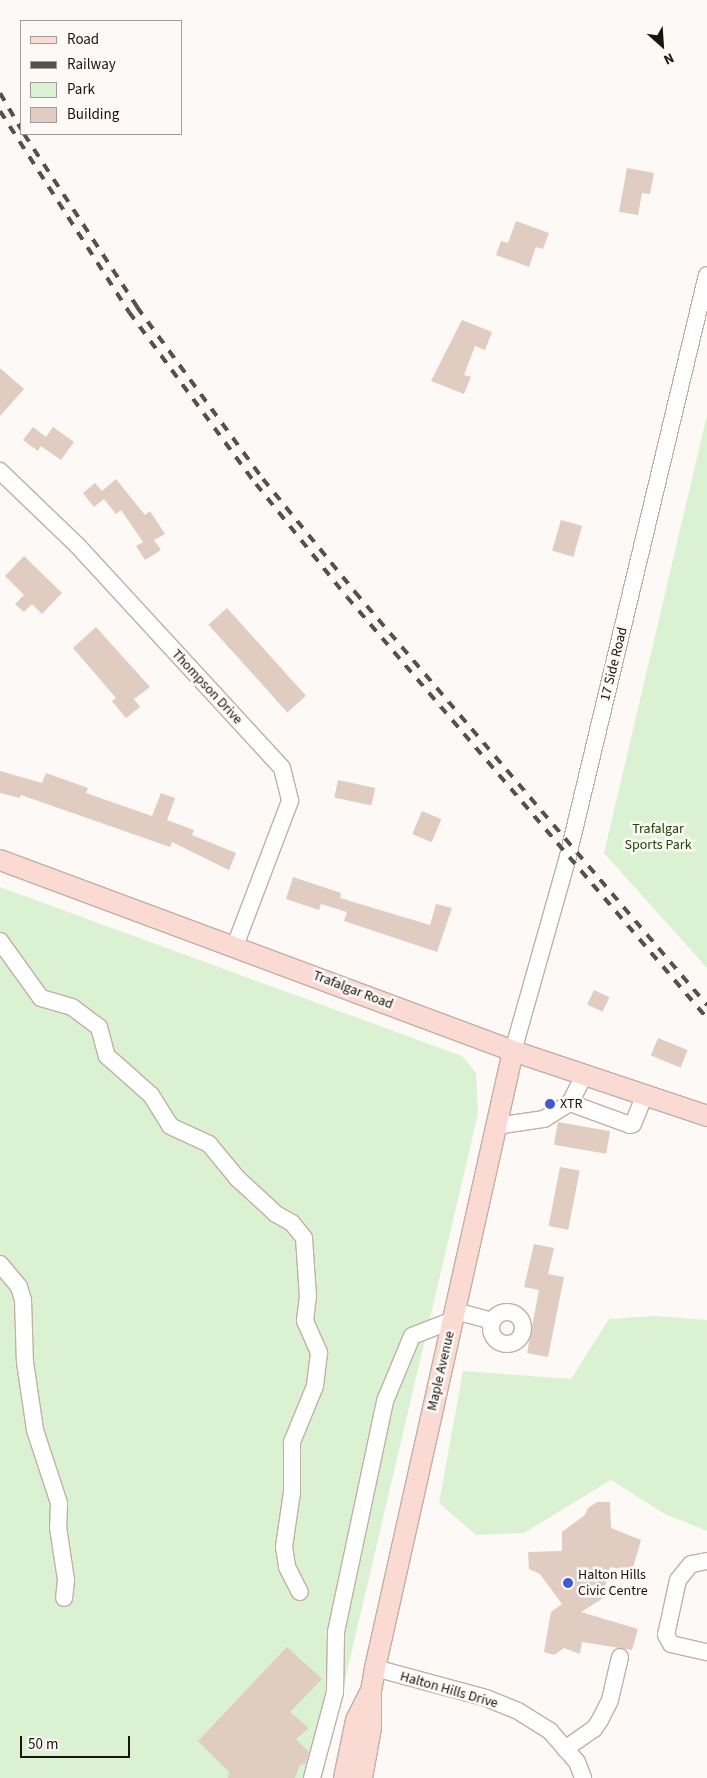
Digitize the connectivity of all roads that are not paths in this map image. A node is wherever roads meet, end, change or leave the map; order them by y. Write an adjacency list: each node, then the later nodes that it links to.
1 (707, 275): 6 (street, 17 Side Road)
2 (0, 471): 5 (street, Thompson Drive)
3 (0, 860): 5 (main road, Trafalgar Road)
4 (0, 941): 16 (street)
5 (235, 946): 6 (main road, Trafalgar Road)
6 (513, 1051): 7 (main road, Trafalgar Road); 11 (main road, Maple Avenue)
7 (584, 1074): 8 (main road, Trafalgar Road); 9 (street)
8 (645, 1095): 9 (street); 10 (main road, Trafalgar Road)
9 (570, 1103): 11 (street)
10 (707, 1116)
11 (496, 1126): 13 (main road, Maple Avenue)
12 (0, 1264): 17 (street)
13 (454, 1316): 14 (street); 20 (main road, Maple Avenue); 23 (street)
14 (493, 1322)
15 (707, 1561): 18 (street)
16 (300, 1592)
17 (64, 1598)
18 (707, 1652)
19 (620, 1657): 22 (street)
20 (375, 1668): 21 (main road, Maple Avenue); 22 (street, Halton Hills Drive)
21 (371, 1691): 24 (main road, Maple Avenue); 25 (main road, Maple Avenue)
22 (565, 1749): 26 (street, Halton Hills Drive)
23 (312, 1778)
24 (344, 1778)
25 (362, 1778)
26 (584, 1778)

